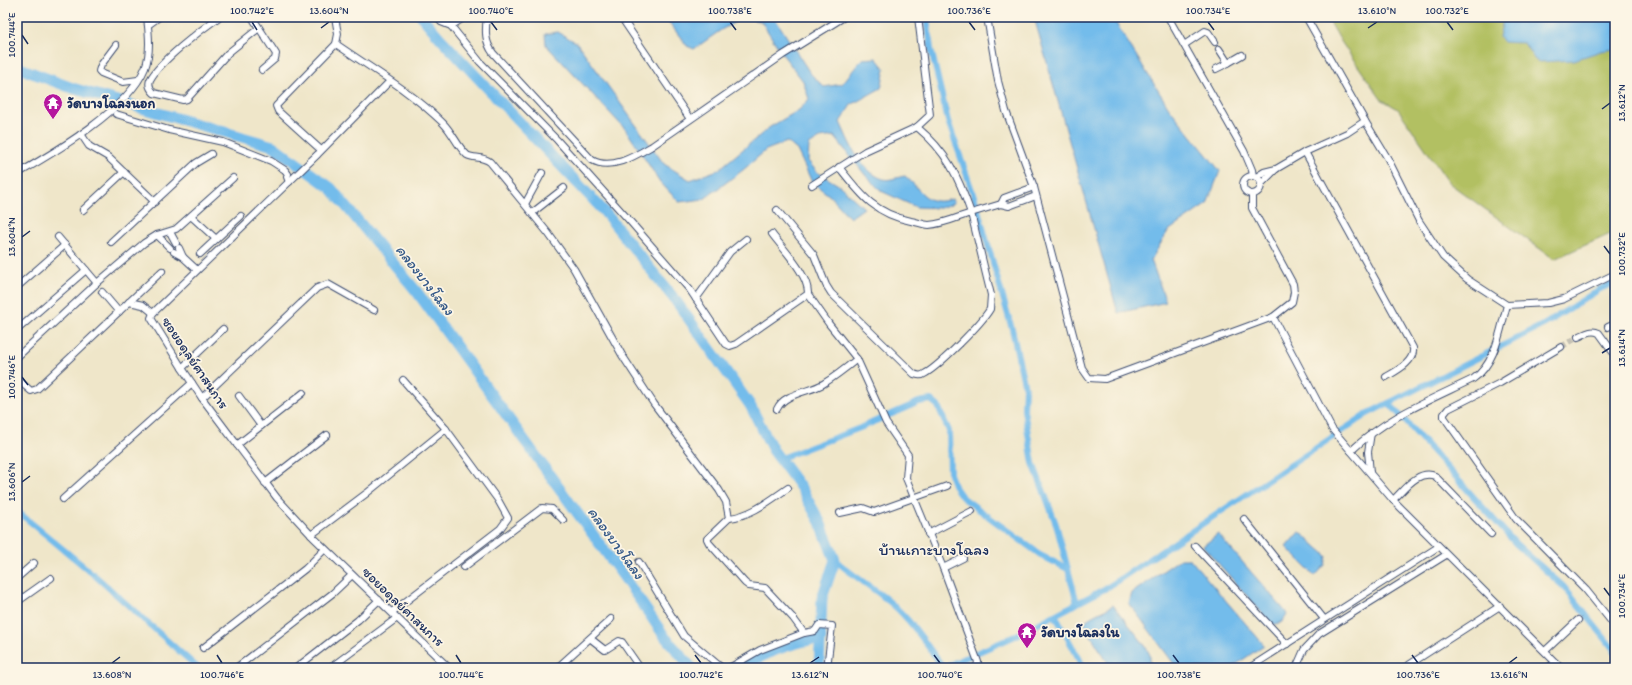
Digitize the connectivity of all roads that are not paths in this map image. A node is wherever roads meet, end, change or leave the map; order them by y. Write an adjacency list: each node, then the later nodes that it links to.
1 (147, 17): 15 (street)
2 (160, 17): 15 (street)
3 (219, 17): 17 (street)
4 (252, 17): 17 (street)
5 (335, 17): 19 (street)
6 (437, 17): 16 (street)
7 (465, 17): 16 (street)
8 (486, 17): 30 (street)
9 (621, 17): 30 (street)
10 (844, 17): 30 (street)
11 (918, 17): 32 (street)
12 (987, 17): 47 (street)
13 (1168, 17): 21 (street)
14 (1306, 17): 31 (street)
15 (148, 25): 27 (street)
16 (451, 26): 78 (street)
17 (259, 28): 26 (street)
18 (1215, 42): 21 (street)
19 (336, 44): 28 (street); 34 (street)
20 (116, 45): 27 (street)
21 (1184, 45): 42 (street)
22 (1219, 49): 24 (street)
23 (1242, 55): 24 (street)
24 (1228, 63): 25 (street)
25 (1216, 69)
26 (262, 70)
27 (138, 80): 33 (street)
28 (390, 81): 34 (street, ซอยอดุลย์ศาสนการ); 52 (street)
29 (116, 114): 44 (street)
30 (690, 119)
31 (1364, 121): 35 (street); 80 (street)
32 (916, 127): 37 (street); 56 (street)
33 (81, 134): 39 (street); 41 (street)
34 (320, 152): 44 (street, ซอยอดุลย์ศาสนการ)
35 (1304, 152): 38 (street); 95 (street)
36 (210, 154): 51 (street)
37 (839, 167): 46 (street); 56 (street)
38 (1276, 169): 42 (street); 45 (street)
39 (124, 172): 51 (street); 54 (street)
40 (542, 173): 52 (street)
41 (17, 174)
42 (1255, 176): 45 (street); 49 (street)
43 (233, 178): 58 (street)
44 (290, 181): 71 (street, ซอยอดุลย์ศาสนการ)
45 (1261, 184): 49 (street)
46 (812, 185)
47 (1034, 187): 50 (street); 53 (street)
48 (564, 188): 57 (street)
49 (1252, 194): 84 (street)
50 (1036, 196): 53 (street); 84 (street)
51 (155, 202): 66 (street)
52 (525, 204): 57 (street)
53 (1001, 204): 56 (street)
54 (83, 210)
55 (776, 210): 56 (street)
56 (973, 212)
57 (532, 213): 118 (street)
58 (191, 216): 60 (street); 65 (street)
59 (241, 216): 65 (street)
60 (170, 232): 62 (street); 68 (street)
61 (772, 234): 77 (street)
62 (157, 235): 68 (street); 74 (street)
63 (58, 237): 67 (street)
64 (746, 238): 78 (street)
65 (216, 239): 69 (street)
66 (110, 242)
67 (65, 245): 70 (street); 75 (street)
68 (175, 248): 71 (street)
69 (200, 254)
70 (86, 270): 74 (street); 88 (street)
71 (197, 270): 83 (street, ซอยอดุลย์ศาสนการ)
72 (162, 271): 79 (street)
73 (1615, 274): 80 (street)
74 (97, 283): 92 (street)
75 (17, 287)
76 (102, 292): 82 (street)
77 (808, 294): 78 (street); 93 (street)
78 (696, 299)
79 (129, 302): 82 (street); 83 (street)
80 (1507, 305): 105 (street)
81 (374, 310): 101 (street)
82 (119, 312): 96 (street)
83 (154, 313): 94 (street, ซอยอดุลย์ศาสนการ)
84 (1273, 317): 108 (street)
85 (1615, 324): 86 (street)
86 (1608, 327)
87 (222, 329): 94 (street)
88 (17, 330)
89 (1578, 337): 91 (street)
90 (1561, 347): 144 (street)
91 (1615, 355)
92 (17, 357)
93 (857, 359): 102 (street); 113 (street)
94 (182, 368): 98 (street, ซอยอดุลย์ศาสนการ)
95 (1386, 377)
96 (17, 379)
97 (403, 380): 104 (street)
98 (192, 382): 101 (street, ซอยอดุลย์ศาสนการ); 114 (street)
99 (303, 393): 103 (street)
100 (239, 396): 103 (street)
101 (202, 398): 107 (street, ซอยอดุลย์ศาสนการ)
102 (777, 409)
103 (261, 426): 107 (street)
104 (446, 429): 123 (street); 139 (street)
105 (1371, 433): 108 (street); 109 (street)
106 (327, 435): 110 (street)
107 (237, 445): 110 (street, ซอยอดุลย์ศาสนการ)
108 (1351, 451): 109 (street)
109 (1370, 472): 115 (street)
110 (265, 483): 123 (street, ซอยอดุลย์ศาสนการ)
111 (947, 486): 113 (street)
112 (788, 488): 118 (street)
113 (914, 497): 117 (street); 121 (street)
114 (62, 499)
115 (1393, 500): 122 (street); 125 (street)
116 (972, 511): 121 (street)
117 (840, 513)
118 (729, 518): 145 (street)
119 (1244, 519): 142 (street)
120 (563, 520): 131 (street)
121 (928, 534): 132 (street)
122 (1491, 534)
123 (311, 535): 126 (street, ซอยอดุลย์ศาสนการ)
124 (1195, 546): 147 (street)
125 (1438, 546): 127 (street); 142 (street)
126 (325, 549): 133 (street, ซอยอดุลย์ศาสนการ); 148 (street)
127 (1446, 555): 138 (street); 162 (street)
128 (962, 558): 132 (street)
129 (639, 562): 158 (street)
130 (34, 563): 134 (street)
131 (464, 567)
132 (943, 568): 151 (street)
133 (352, 575): 136 (street, ซอยอดุลย์ศาสนการ); 153 (street)
134 (17, 578)
135 (50, 578): 137 (street)
136 (379, 600): 139 (street, ซอยอดุลย์ศาสนการ); 154 (street)
137 (17, 602)
138 (1500, 606): 149 (street); 163 (street)
139 (392, 612): 140 (street, ซอยอดุลย์ศาสนการ)
140 (397, 618): 152 (street, ซอยอดุลย์ศาสนการ); 155 (street)
141 (611, 619): 146 (street)
142 (1324, 619): 147 (street)
143 (1578, 620): 149 (street)
144 (1615, 626)
145 (804, 633): 159 (street); 160 (street)
146 (591, 639): 156 (street); 157 (street)
147 (1287, 644): 161 (street)
148 (203, 648)
149 (1545, 651): 150 (street)
150 (1556, 663): 164 (street); 165 (street)
151 (977, 666)
152 (447, 667)
153 (236, 668)
154 (296, 668)
155 (330, 668)
156 (557, 668)
157 (640, 668)
158 (722, 668)
159 (729, 668)
160 (827, 668)
161 (1249, 668)
162 (1296, 668)
163 (1404, 668)
164 (1548, 668)
165 (1561, 668)

